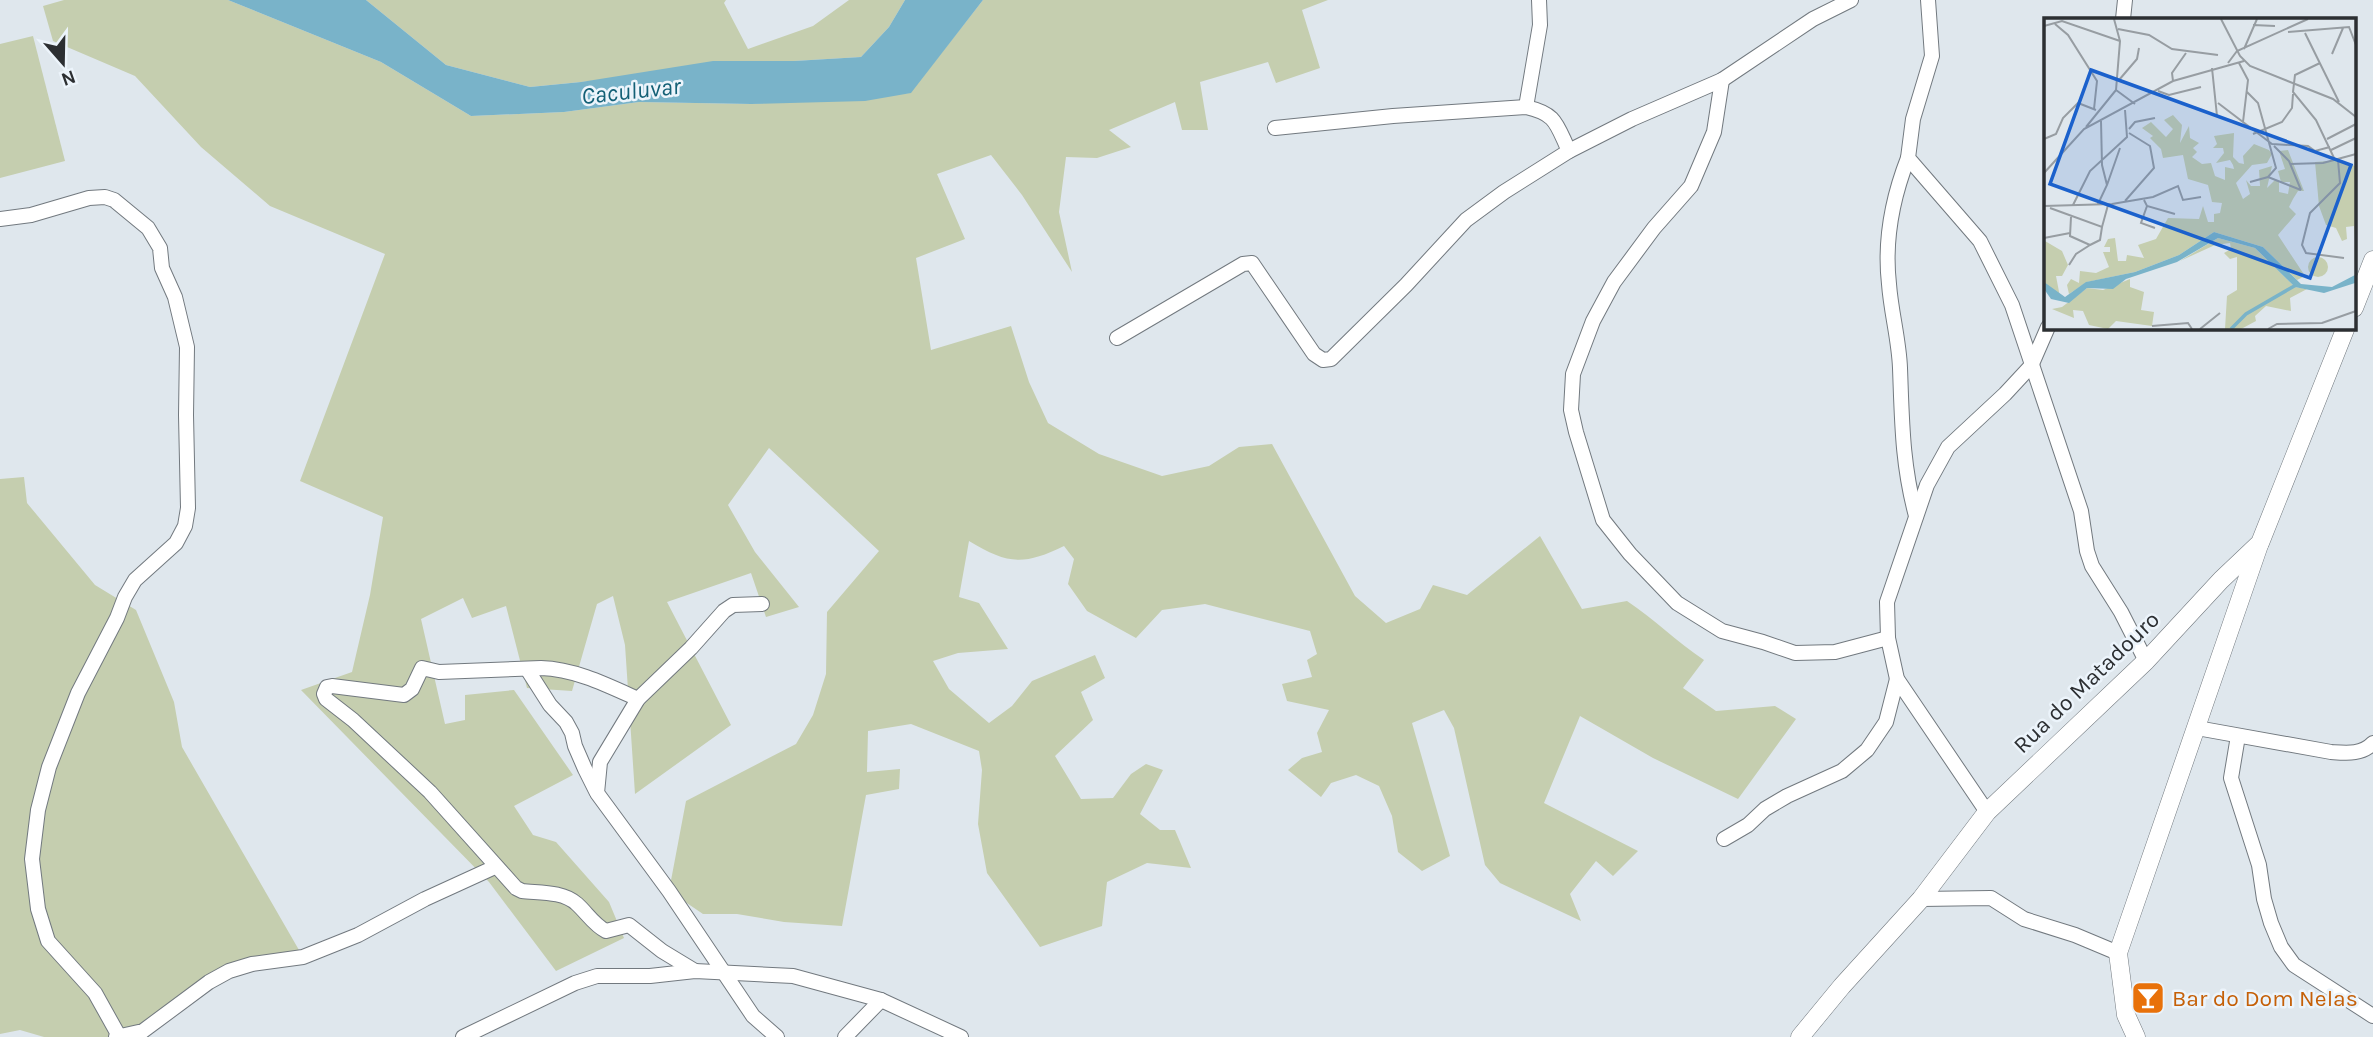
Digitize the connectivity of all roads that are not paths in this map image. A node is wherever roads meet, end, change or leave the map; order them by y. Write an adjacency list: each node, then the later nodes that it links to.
1 (1539, 0): 7 (street)
2 (1848, 0): 6 (street)
3 (1928, 0): 10 (street)
4 (2126, 0): 5 (street)
5 (2123, 18)
6 (1721, 80): 9 (street); 21 (street)
7 (1526, 107): 8 (street); 9 (street)
8 (1275, 128)
9 (1569, 150): 16 (street)
10 (1908, 158): 17 (street); 18 (street)
11 (0, 219): 41 (street)
12 (2373, 260): 13 (street)
13 (2356, 303)
14 (2047, 329): 17 (street)
15 (2345, 329): 19 (street, Rua do Matadouro)
16 (1117, 338)
17 (2031, 366): 18 (street); 22 (street)
18 (1917, 517): 21 (street)
19 (2260, 543): 22 (street, Rua do Matadouro); 26 (street)
20 (762, 604): 25 (street)
21 (1888, 638): 24 (street)
22 (2146, 661): 30 (street, Rua do Matadouro)
23 (527, 669): 25 (street); 29 (street); 32 (street)
24 (1897, 679): 30 (street); 31 (street)
25 (638, 699): 29 (street)
26 (2197, 728): 27 (street); 34 (street)
27 (2238, 736): 28 (street); 39 (street)
28 (2373, 743)
29 (597, 793): 36 (street)
30 (1987, 813): 33 (street, Rua do Matadouro)
31 (1724, 839)
32 (495, 867): 35 (street); 40 (street)
33 (1920, 899): 34 (street); 46 (street, Rua do Matadouro)
34 (2118, 953): 38 (street)
35 (695, 971): 36 (street); 42 (street)
36 (722, 972): 37 (street); 43 (street)
37 (881, 1000): 44 (street); 45 (street)
38 (2126, 1015): 47 (street); 48 (street)
39 (2373, 1016)
40 (146, 1034): 41 (street)
41 (117, 1037)
42 (463, 1037)
43 (777, 1037)
44 (845, 1037)
45 (961, 1037)
46 (1800, 1037)
47 (2123, 1037)
48 (2136, 1037)

